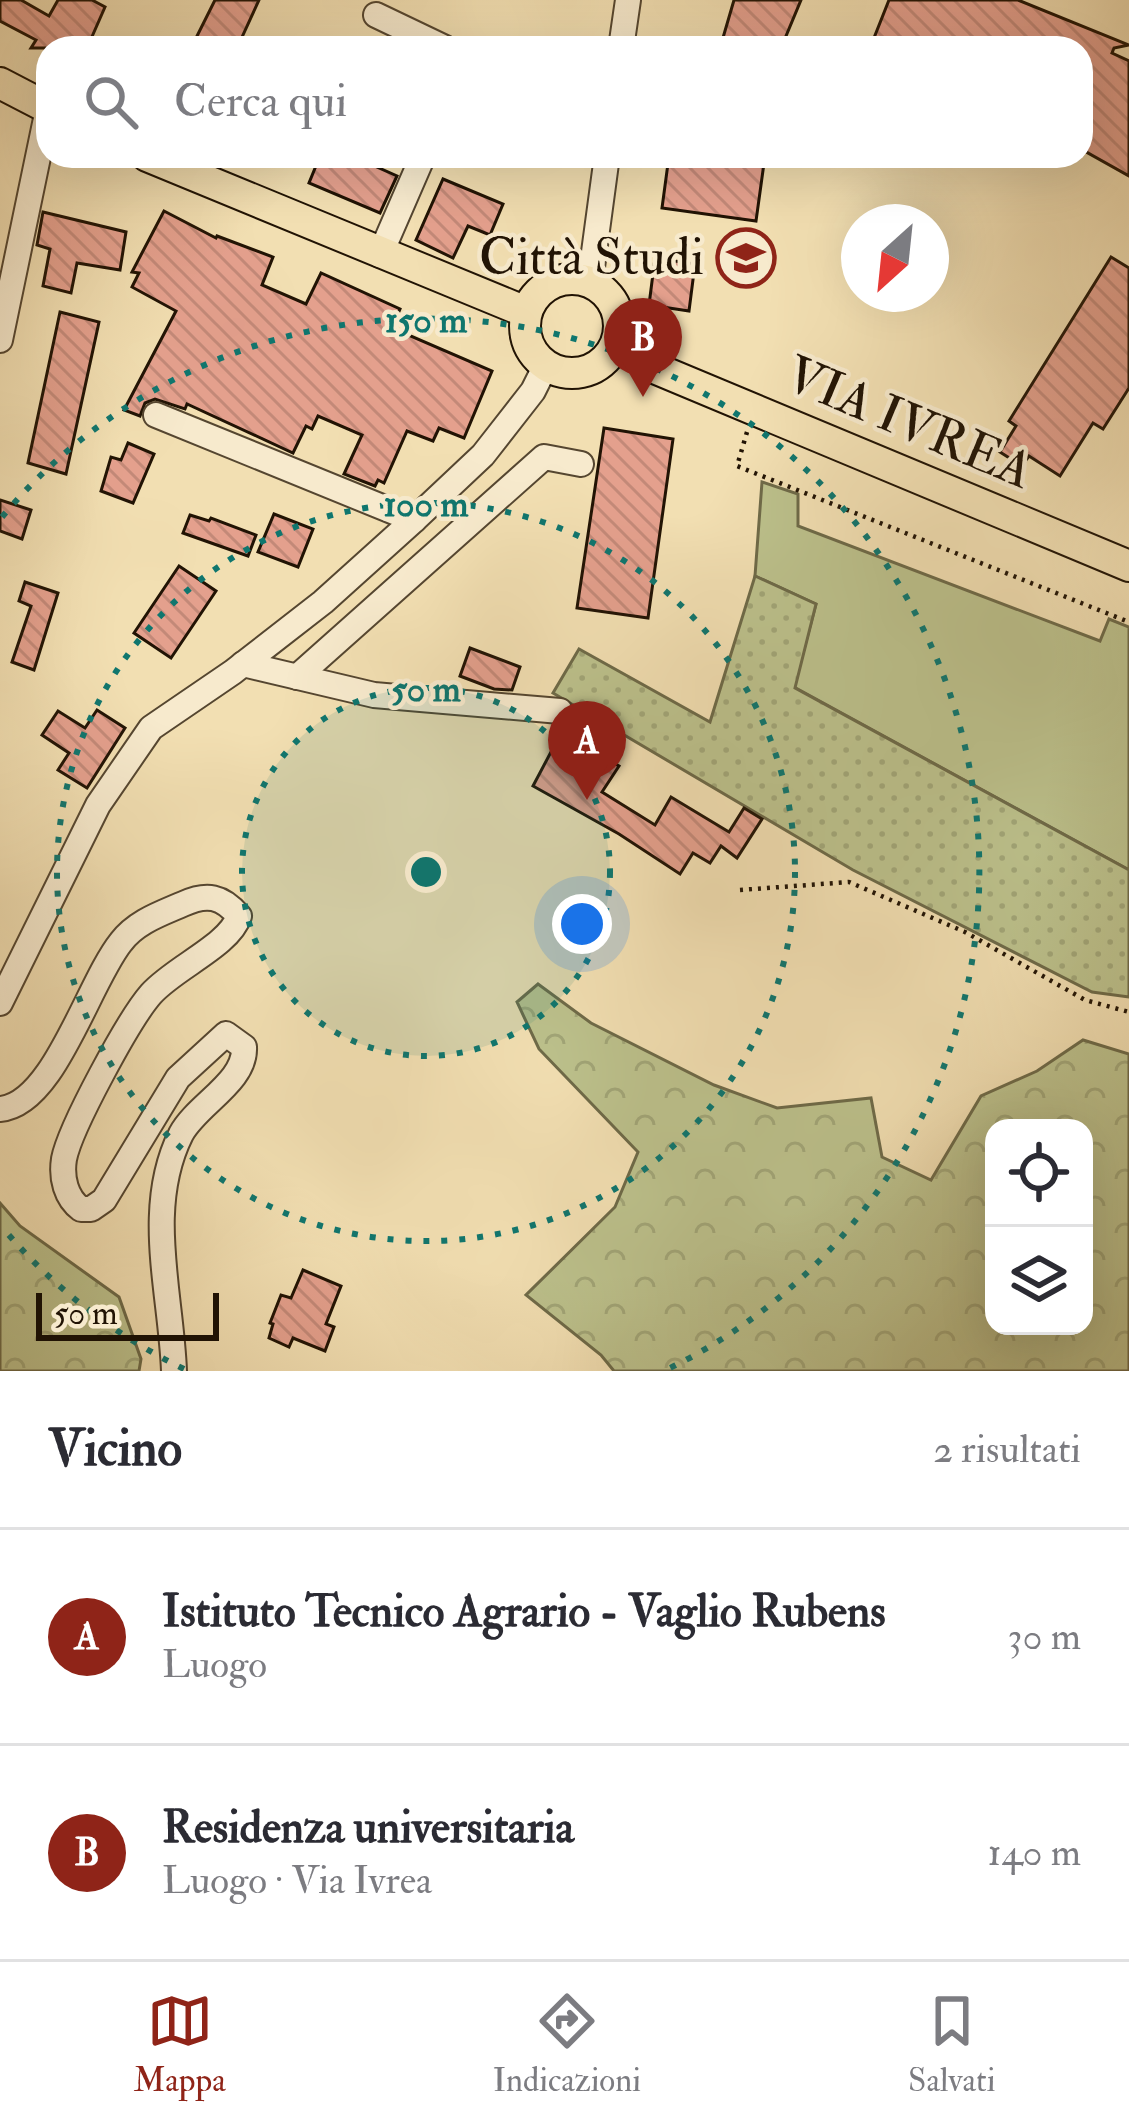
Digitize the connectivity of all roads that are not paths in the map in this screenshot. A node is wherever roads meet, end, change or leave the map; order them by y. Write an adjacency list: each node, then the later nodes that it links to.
1 (628, 0): 4 (street)
2 (376, 15): 3 (street)
3 (420, 36)
4 (624, 36)
5 (0, 83): 6 (main road)
6 (36, 102)
7 (36, 167): 14 (street)
8 (176, 168): 11 (main road)
9 (418, 168): 11 (street)
10 (606, 168): 12 (street)
11 (380, 255): 13 (main road)
12 (590, 282): 13 (main road); 15 (main road)
13 (526, 312): 16 (main road)
14 (0, 340)
15 (636, 359): 16 (main road); 20 (main road, VIA IVREA)
16 (546, 365): 19 (street)
17 (155, 416): 19 (street)
18 (581, 464): 22 (street)
19 (414, 520): 21 (street)
20 (1129, 566)
21 (243, 664): 22 (street); 24 (street)
22 (297, 677): 23 (street)
23 (560, 711)
24 (0, 1003)
25 (0, 1109): 26 (street)
26 (174, 1371)

